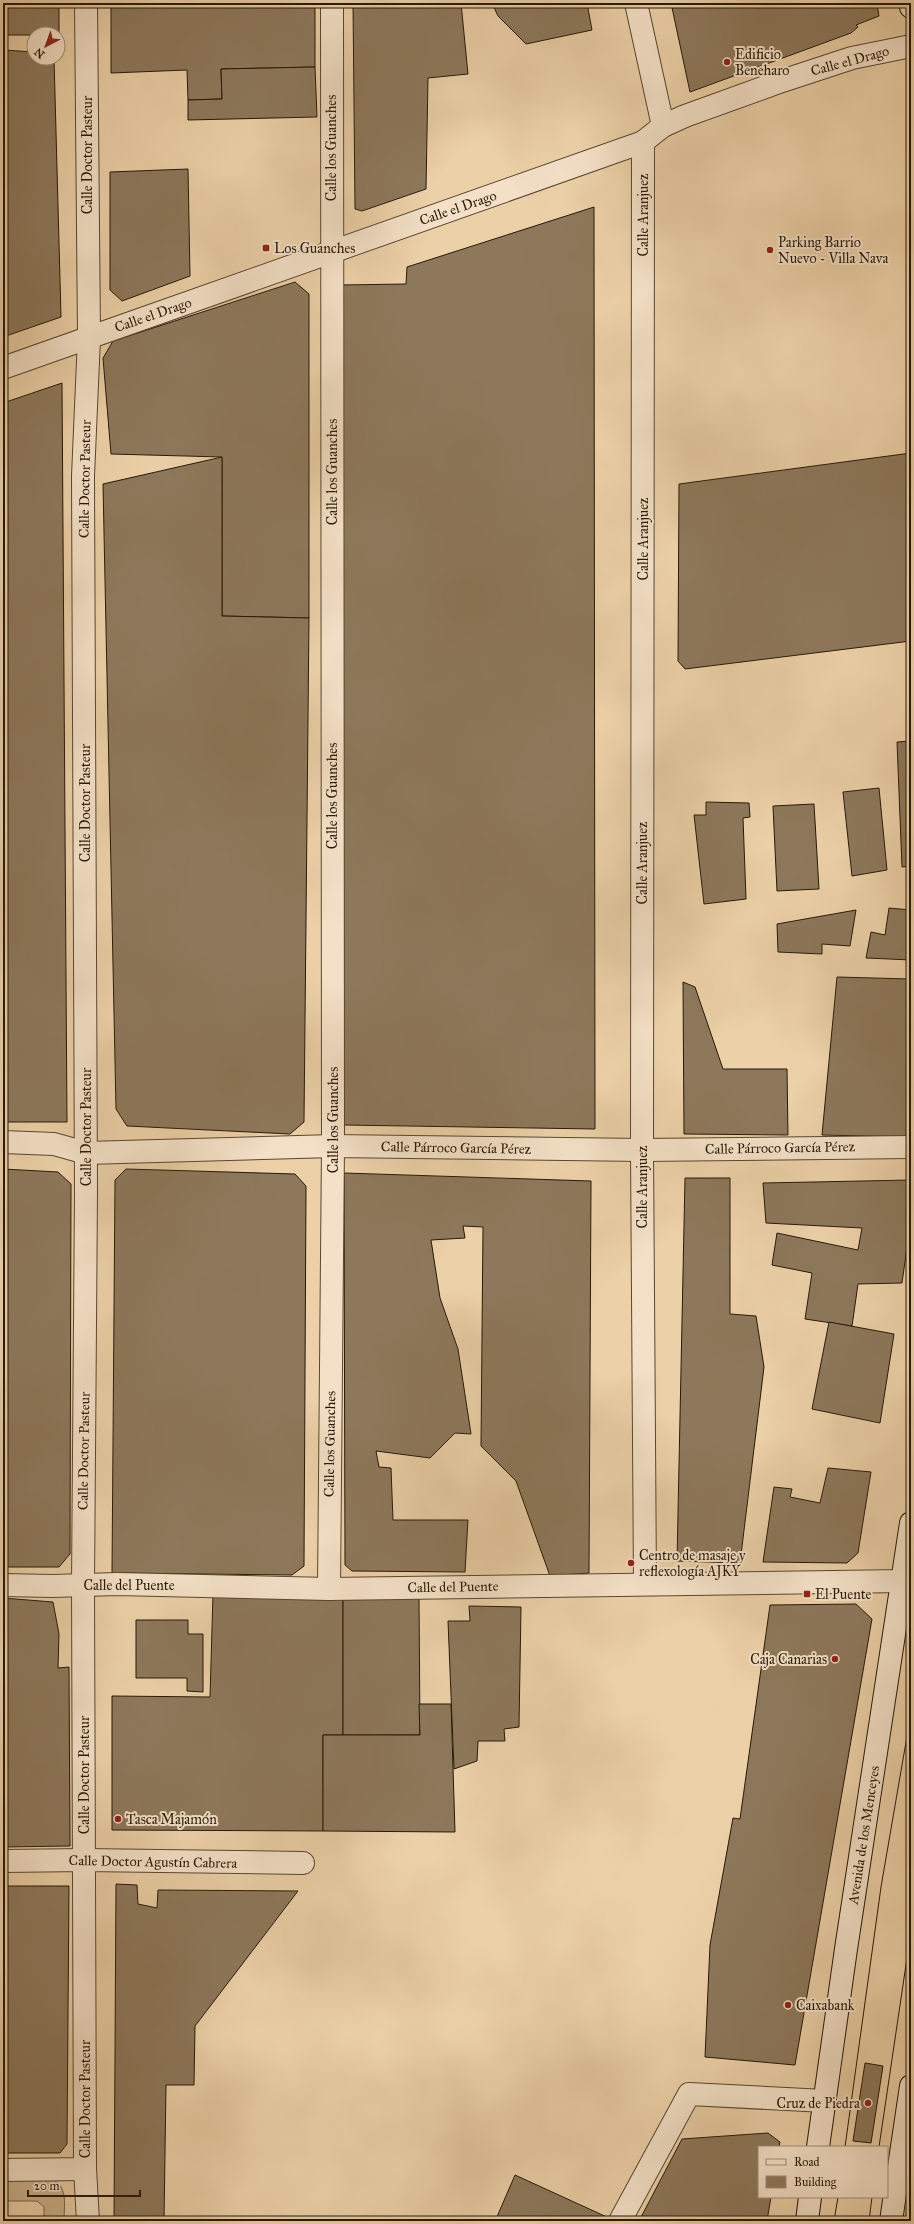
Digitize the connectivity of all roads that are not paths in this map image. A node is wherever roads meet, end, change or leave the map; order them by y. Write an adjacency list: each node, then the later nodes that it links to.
1 (86, 3): 10 (street, Calle Doctor Pasteur)
2 (332, 3): 9 (street, Calle los Guanches)
3 (636, 3): 7 (street)
4 (910, 3): 5 (street)
5 (911, 7)
6 (911, 46): 7 (street, Calle el Drago)
7 (662, 126): 8 (street, Calle el Drago)
8 (643, 142): 9 (street, Calle el Drago); 15 (street, Calle Aranjuez)
9 (331, 252): 10 (street, Calle el Drago); 13 (street, Calle los Guanches)
10 (89, 338): 11 (street, Calle el Drago); 16 (street, Calle Doctor Pasteur)
11 (3, 368)
12 (3, 1142): 16 (street, Calle Párroco García Pérez)
13 (333, 1146): 15 (street, Calle Párroco García Pérez); 16 (street, Calle Párroco García Pérez); 22 (street, Calle los Guanches)
14 (911, 1147): 15 (street, Calle Párroco García Pérez)
15 (642, 1150): 19 (street, Calle Aranjuez)
16 (86, 1154): 21 (street, Calle Doctor Pasteur)
17 (911, 1523): 18 (street, Avenida de los Menceyes)
18 (903, 1581): 19 (street, Calle del Puente); 27 (street, Avenida de los Menceyes)
19 (645, 1584): 22 (street, Calle del Puente)
20 (3, 1585): 21 (street, Calle del Puente)
21 (83, 1585): 22 (street, Calle del Puente); 23 (street, Calle Doctor Pasteur)
22 (329, 1589)
23 (84, 1860): 24 (street, Calle Doctor Agustín Cabrera); 25 (street, Calle Doctor Agustín Cabrera); 29 (street, Calle Doctor Pasteur)
24 (3, 1861)
25 (303, 1864)
26 (911, 2086): 35 (street)
27 (825, 2101): 28 (street, Avenida de los Menceyes); 33 (street)
28 (818, 2146)
29 (85, 2169): 30 (street, Calle Doctor Pasteur); 32 (street)
30 (3, 2170)
31 (810, 2198): 34 (street)
32 (88, 2221)
33 (620, 2221)
34 (806, 2221)
35 (891, 2221)

